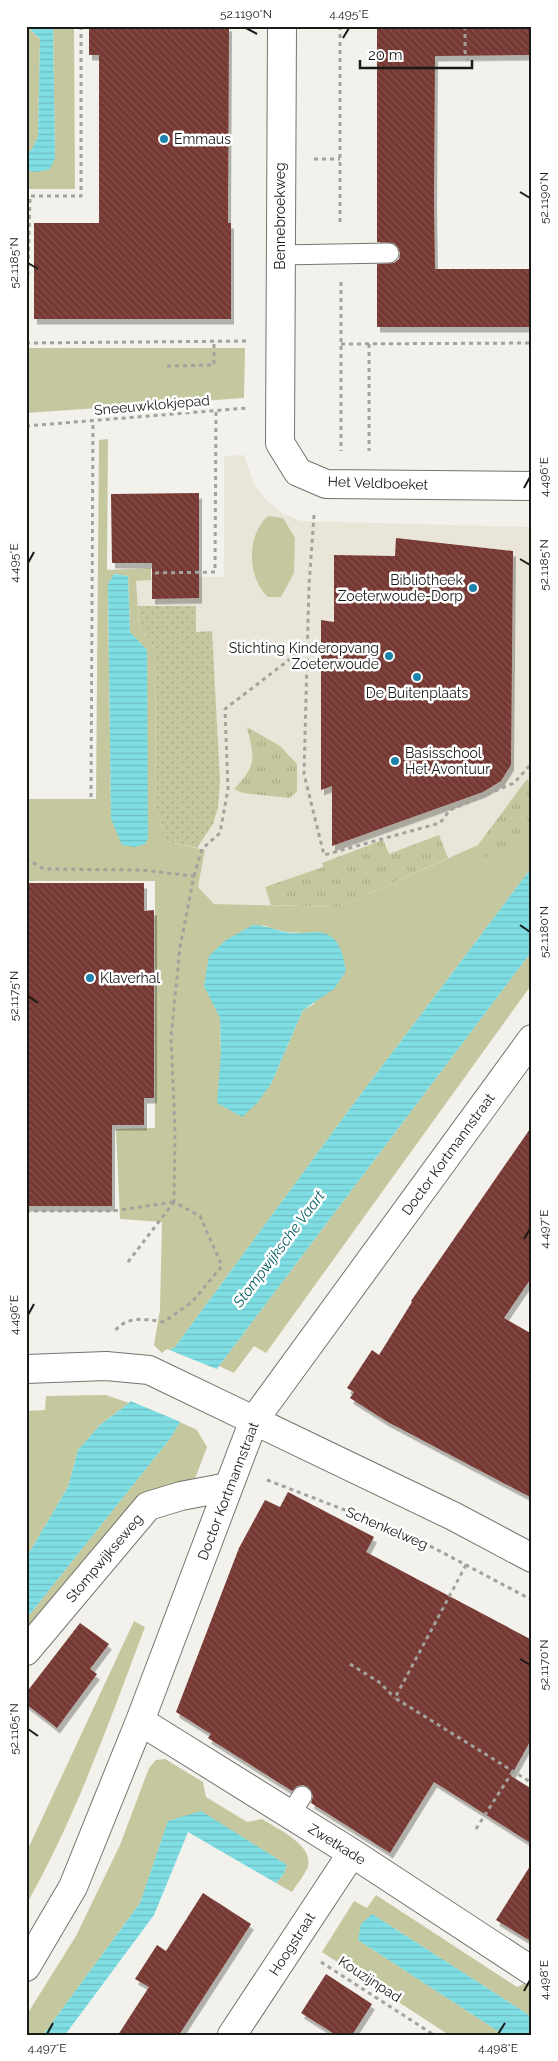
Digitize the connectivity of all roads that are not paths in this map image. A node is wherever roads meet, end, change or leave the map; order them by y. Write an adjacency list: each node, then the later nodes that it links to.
1 (282, 26): 3 (street, Bennebroekweg)
2 (389, 253): 3 (lane)
3 (280, 255): 4 (street, Bennebroekweg)
4 (280, 406): 5 (street, Het Veldboeket)
5 (532, 486)
6 (532, 1039): 8 (street, Doctor Kortmannstraat)
7 (26, 1369): 8 (street)
8 (254, 1420): 9 (street, Doctor Kortmannstraat); 10 (street)
9 (232, 1478): 11 (street, Stompwijkseweg); 12 (street, Doctor Kortmannstraat)
10 (532, 1558)
11 (26, 1651)
12 (140, 1721): 13 (street, Zwetkade); 14 (street, Doctor Kortmannstraat)
13 (352, 1853): 15 (street, Zwetkade); 16 (street, Hoogstraat)
14 (26, 1967)
15 (532, 1970)
16 (232, 2035)

